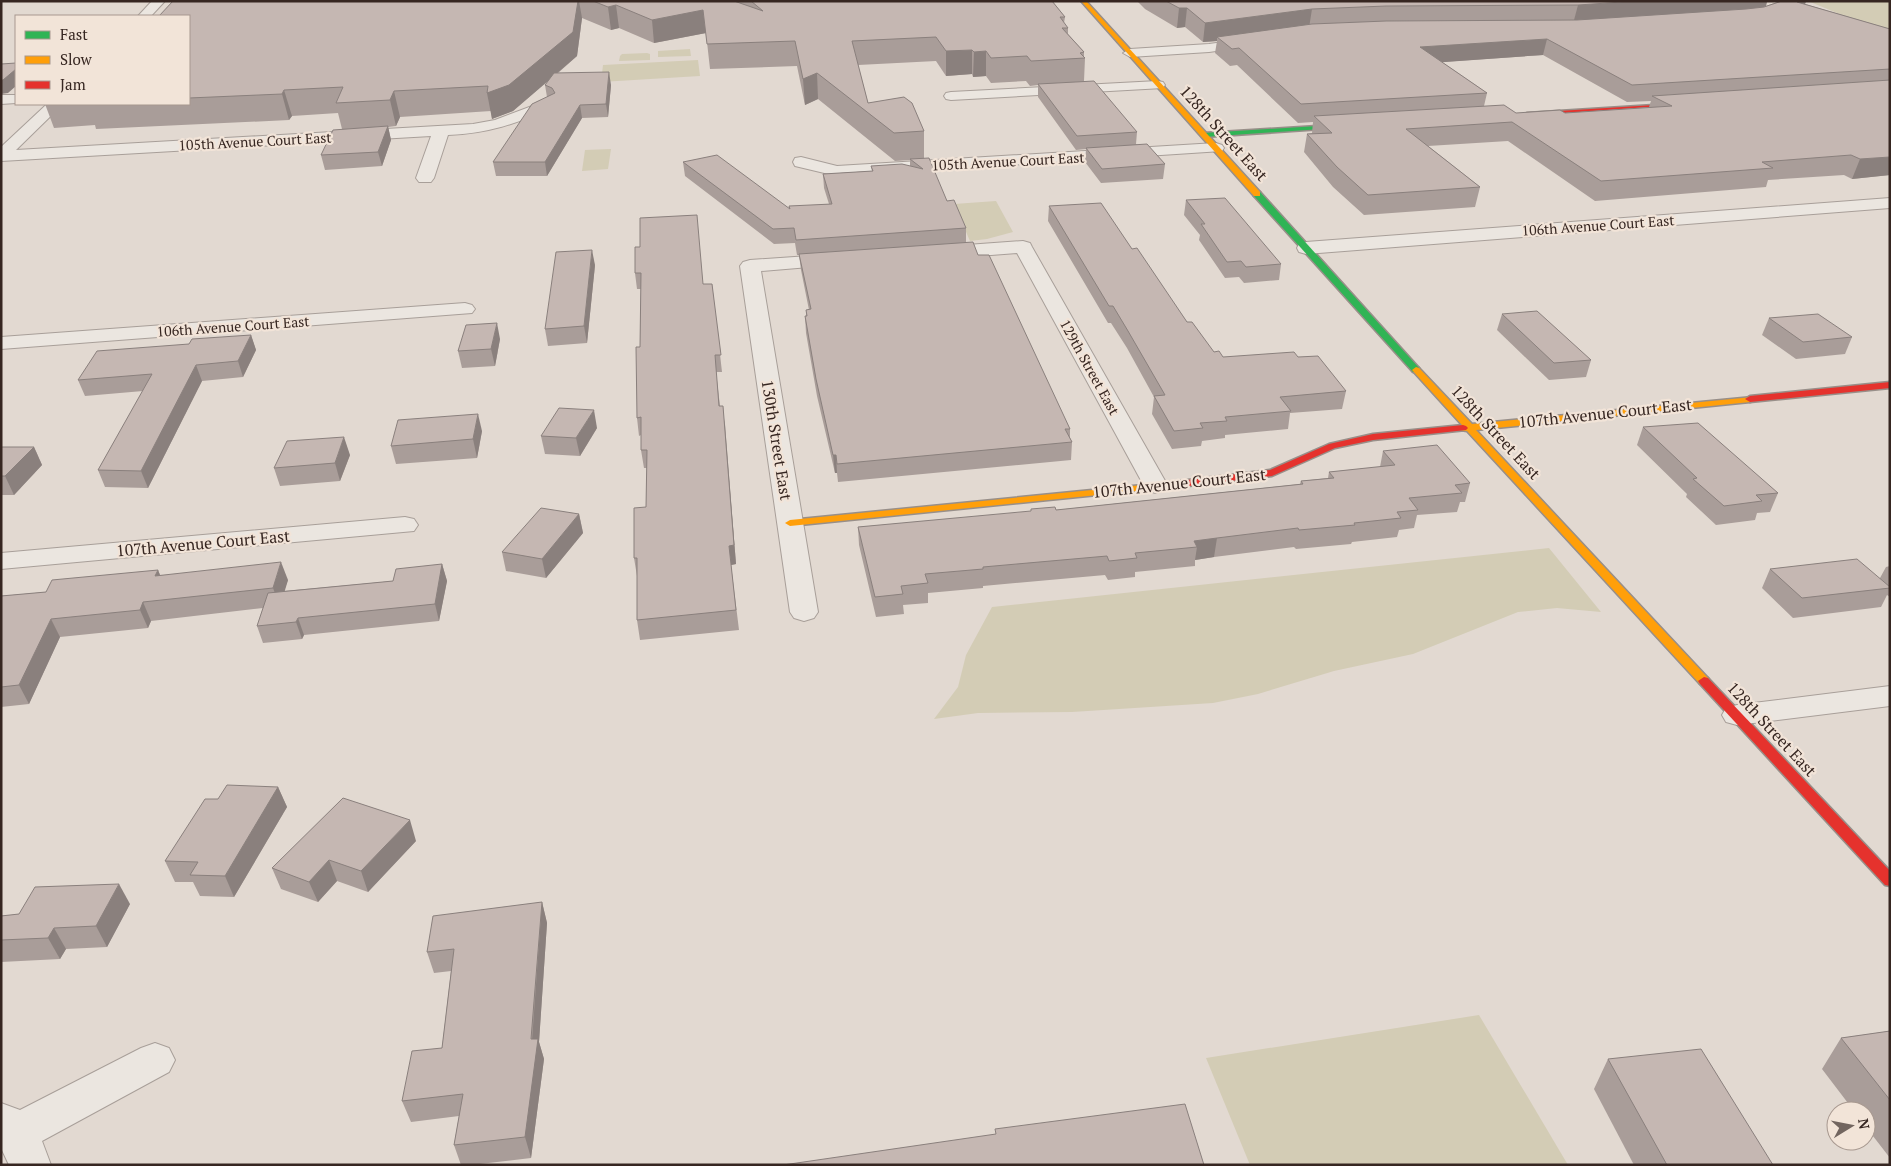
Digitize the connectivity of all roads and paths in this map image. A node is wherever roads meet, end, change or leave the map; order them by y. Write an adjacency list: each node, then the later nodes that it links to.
1 (159, 1): 3 (street)
2 (1084, 1): 5 (street, 128th Street East)
3 (145, 15)
4 (1265, 40): 5 (street)
5 (1130, 53): 6 (street, 128th Street East)
6 (1158, 85): 7 (street); 16 (street, 128th Street East)
7 (951, 96)
8 (15, 99): 9 (street)
9 (1, 100)
10 (1702, 104): 13 (street)
11 (54, 105): 18 (street)
12 (548, 105): 15 (street, 105th Avenue Court East)
13 (1513, 116)
14 (1365, 125): 16 (street)
15 (441, 131): 18 (street, 105th Avenue Court East); 20 (street)
16 (1204, 135): 17 (street, 128th Street East)
17 (1216, 148): 19 (street, 105th Avenue Court East); 22 (street, 128th Street East)
18 (1, 156)
19 (801, 162)
20 (425, 178)
21 (1890, 203): 22 (street, 106th Avenue Court East)
22 (1306, 248): 28 (street, 128th Street East)
23 (918, 255): 29 (street, 129th Street East)
24 (859, 259): 30 (street, 130th Street East)
25 (465, 309): 26 (street, 106th Avenue Court East)
26 (1, 343)
27 (1890, 385): 28 (street, 107th Avenue Court East)
28 (1468, 427): 29 (street, 107th Avenue Court East); 35 (street, 128th Street East)
29 (1156, 486): 30 (street, 107th Avenue Court East)
30 (790, 523): 33 (street, 130th Street East)
31 (405, 524): 32 (street, 107th Avenue Court East)
32 (1, 561)
33 (804, 612)
34 (1890, 696): 35 (street)
35 (1737, 715): 36 (street, 128th Street East)
36 (1890, 881)
37 (155, 1060): 38 (street)
38 (15, 1140)

